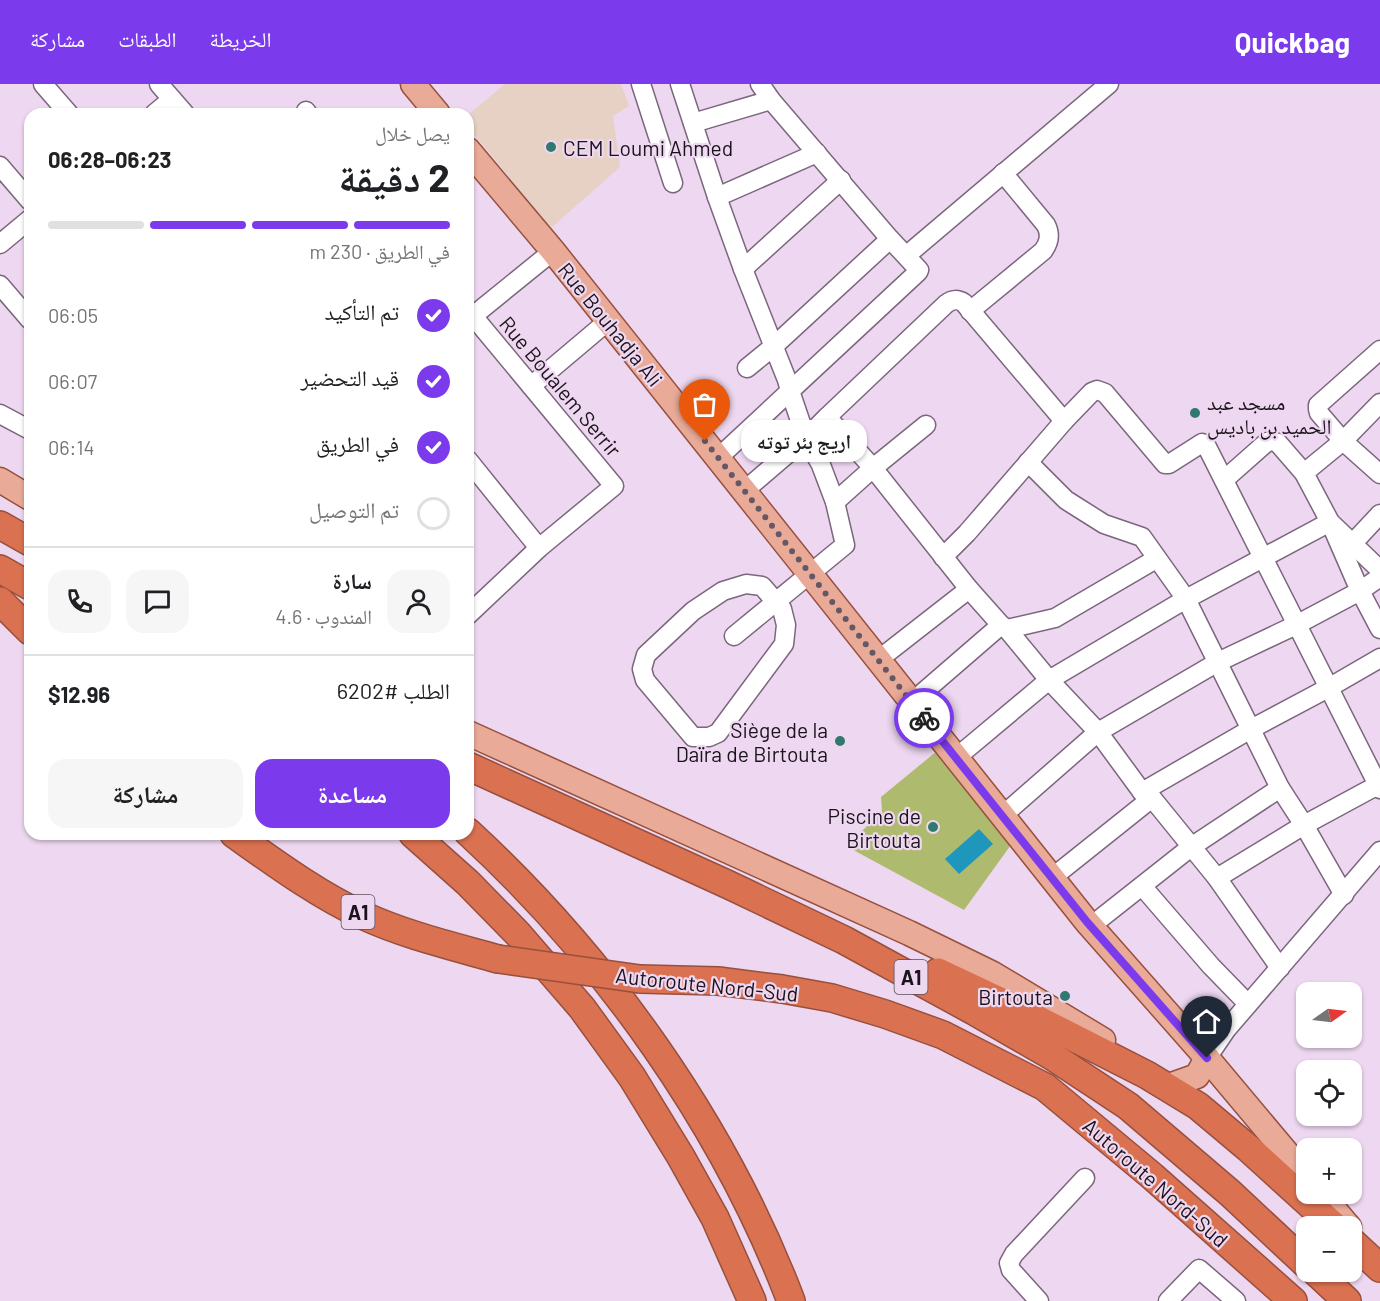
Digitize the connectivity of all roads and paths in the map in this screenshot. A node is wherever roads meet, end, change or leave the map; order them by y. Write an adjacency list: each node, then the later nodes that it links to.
1 (43, 84): 10 (street)
2 (159, 84): 8 (street)
3 (413, 84): 13 (main road)
4 (641, 84): 20 (street)
5 (680, 84): 14 (street)
6 (760, 84): 9 (street)
7 (1108, 84): 18 (street)
8 (172, 99): 11 (street); 12 (street)
9 (771, 100): 14 (street); 15 (street)
10 (64, 108)
11 (161, 108)
12 (180, 108)
13 (433, 108)
14 (693, 123): 22 (street)
15 (817, 153): 19 (street); 22 (street)
16 (474, 157): 26 (main road, Rue Bouhadja Ali)
17 (0, 166): 21 (street)
18 (1003, 173): 27 (street); 30 (street)
19 (841, 180): 24 (street); 28 (street)
20 (673, 183)
21 (24, 194)
22 (717, 197): 28 (street)
23 (24, 224): 25 (street)
24 (890, 238): 27 (street); 35 (street)
25 (0, 244)
26 (553, 251): 31 (street); 34 (main road, Rue Bouhadja Ali)
27 (906, 255): 39 (street)
28 (743, 269): 35 (street)
29 (0, 285): 32 (street)
30 (970, 311): 42 (street); 44 (street)
31 (474, 312)
32 (24, 313)
33 (474, 320): 38 (street, Rue Boualem Serrir)
34 (608, 321): 38 (street); 49 (main road, Rue Bouhadja Ali)
35 (774, 346): 37 (street); 39 (street)
36 (1380, 350): 48 (street)
37 (747, 368)
38 (531, 386): 65 (street, Rue Boualem Serrir)
39 (790, 391): 47 (street); 49 (street)
40 (1380, 403): 48 (street)
41 (0, 406): 43 (street)
42 (827, 417): 47 (street); 52 (street)
43 (6, 418): 46 (street)
44 (1064, 421): 50 (street); 56 (street)
45 (926, 425): 52 (street)
46 (24, 427)
47 (806, 438): 57 (street); 59 (street)
48 (1343, 441): 53 (street); 54 (street)
49 (718, 459): 57 (main road, Rue Bouhadja Ali)
50 (1028, 462): 66 (street); 67 (street)
51 (474, 467): 65 (street)
52 (873, 468): 59 (street); 66 (street)
53 (1304, 473): 56 (street); 61 (street)
54 (1380, 474)
55 (0, 480): 58 (main road)
56 (1224, 480): 68 (street)
57 (744, 491): 71 (main road, Rue Bouhadja Ali)
58 (24, 494)
59 (835, 502): 71 (street)
60 (1380, 514): 64 (street)
61 (1330, 522): 64 (street); 68 (street); 75 (street)
62 (0, 525): 63 (highway)
63 (24, 539)
64 (1352, 544): 70 (street)
65 (539, 548): 79 (street)
66 (944, 557): 74 (street)
67 (1156, 559): 76 (street); 82 (street)
68 (1263, 559): 76 (street); 81 (street)
69 (0, 569): 73 (highway)
70 (1380, 570)
71 (810, 575): 78 (street); 86 (main road, Rue Bouhadja Ali)
72 (1380, 577): 75 (street)
73 (24, 582)
74 (969, 588): 82 (street); 86 (street)
75 (1360, 591): 81 (street); 83 (street)
76 (1186, 599): 87 (street); 88 (street)
77 (0, 601): 80 (highway)
78 (777, 602): 78 (street); 84 (street)
79 (474, 604)
80 (24, 625)
81 (1296, 625): 87 (street); 89 (street)
82 (1004, 627): 88 (street); 90 (street)
83 (1380, 628)
84 (734, 636)
85 (1380, 658): 89 (street)
86 (878, 660): 90 (main road, Rue Bouhadja Ali)
87 (1218, 662): 91 (street); 92 (street)
88 (1049, 680): 92 (street); 94 (street)
89 (1330, 687): 91 (street); 96 (street)
90 (912, 702): 94 (main road, Rue Bouhadja Ali)
91 (1251, 729): 97 (street); 98 (street)
92 (1098, 732): 98 (street); 99 (street)
93 (474, 737): 115 (main road)
94 (957, 757): 99 (main road, Rue Bouhadja Ali)
95 (474, 769): 110 (highway, Autoroute Nord-Sud / A1)
96 (1379, 787): 100 (street)
97 (1280, 788): 100 (street); 104 (street)
98 (1147, 795): 104 (street); 106 (street)
99 (1002, 816): 106 (main road, Rue Bouhadja Ali)
100 (1304, 825): 107 (street); 109 (street)
101 (474, 837): 127 (highway)
102 (243, 840): 131 (highway, Autoroute Nord-Sud / A1, bridge)
103 (419, 840): 126 (highway)
104 (1191, 847): 107 (street); 108 (street)
105 (1380, 851): 109 (street)
106 (1053, 877): 111 (main road, Rue Bouhadja Ali)
107 (1217, 878): 112 (street)
108 (1142, 886): 111 (street); 113 (street)
109 (1344, 895): 112 (street)
110 (802, 920): 115 (highway); 123 (highway, Autoroute Nord-Sud / A1)
111 (1091, 926): 114 (main road, Rue Bouhadja Ali)
112 (1280, 968): 113 (street)
113 (1248, 1004): 114 (street)
114 (1207, 1058): 115 (main road); 116 (main road, Rue Bouhadja Ali)
115 (1157, 1081): 119 (highway)
116 (1296, 1164)
117 (1084, 1178): 128 (street)
118 (1330, 1204): 120 (main road)
119 (1323, 1216)
120 (1340, 1216)
121 (1362, 1243): 124 (main road)
122 (1362, 1251): 124 (highway)
123 (1296, 1255)
124 (1380, 1266)
125 (1327, 1282): 132 (highway)
126 (752, 1301)
127 (791, 1301)
128 (1039, 1301)
129 (1168, 1301): 130 (street)
130 (1236, 1301)
131 (1293, 1301)
132 (1347, 1301)

